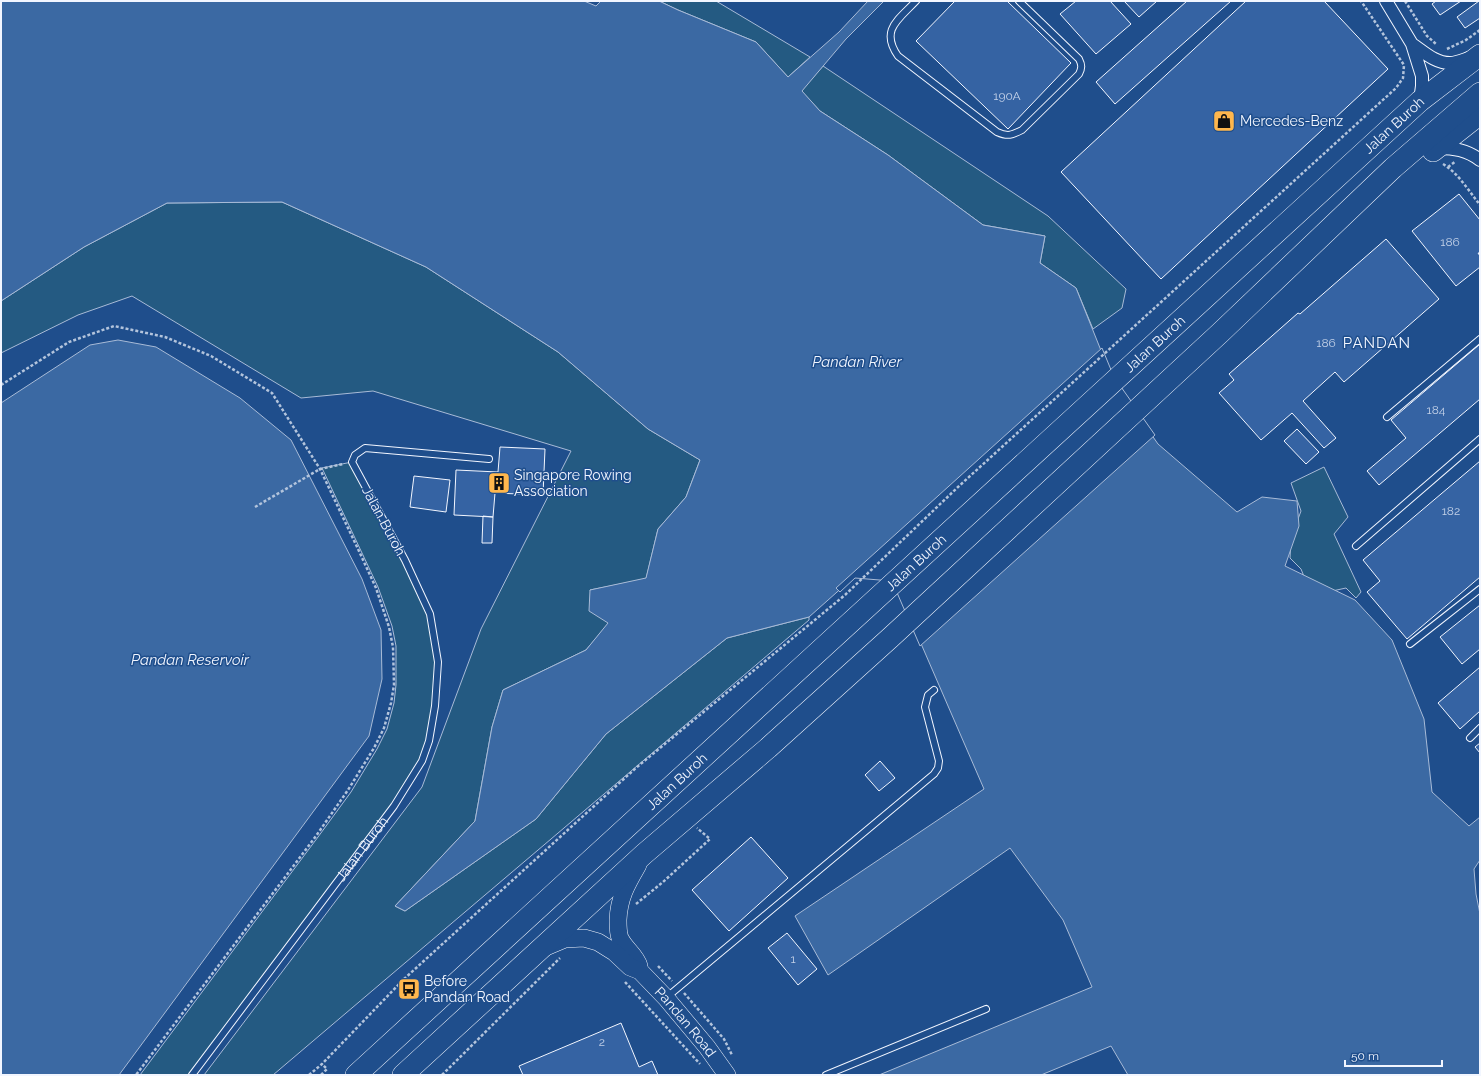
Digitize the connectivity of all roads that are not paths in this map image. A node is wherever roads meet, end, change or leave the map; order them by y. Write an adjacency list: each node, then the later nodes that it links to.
1 (916, 1): 2 (lane)
2 (1019, 1)
3 (1386, 1): 4 (street)
4 (1412, 44): 5 (street); 7 (street)
5 (1479, 56): 7 (highway, Jalan Buroh)
6 (1480, 93): 11 (highway)
7 (1420, 101): 28 (highway, Jalan Buroh)
8 (1480, 114): 9 (highway)
9 (1431, 152): 10 (street); 11 (highway)
10 (1480, 160)
11 (1393, 168): 22 (highway)
12 (1480, 339): 13 (lane)
13 (1387, 417)
14 (1480, 439): 16 (lane)
15 (489, 459): 27 (lane, Jalan Buroh)
16 (1356, 546)
17 (1480, 590): 18 (lane)
18 (1410, 644)
19 (934, 690): 25 (lane)
20 (1480, 728): 21 (lane)
21 (1470, 738)
22 (644, 854): 23 (highway); 24 (street, Pandan Road)
23 (542, 949): 24 (street, Pandan Road); 29 (highway)
24 (640, 971): 25 (street, Pandan Road)
25 (666, 998): 30 (street, Pandan Road)
26 (986, 1009): 31 (lane)
27 (192, 1075)
28 (356, 1075)
29 (403, 1075)
30 (727, 1075)
31 (826, 1075)

